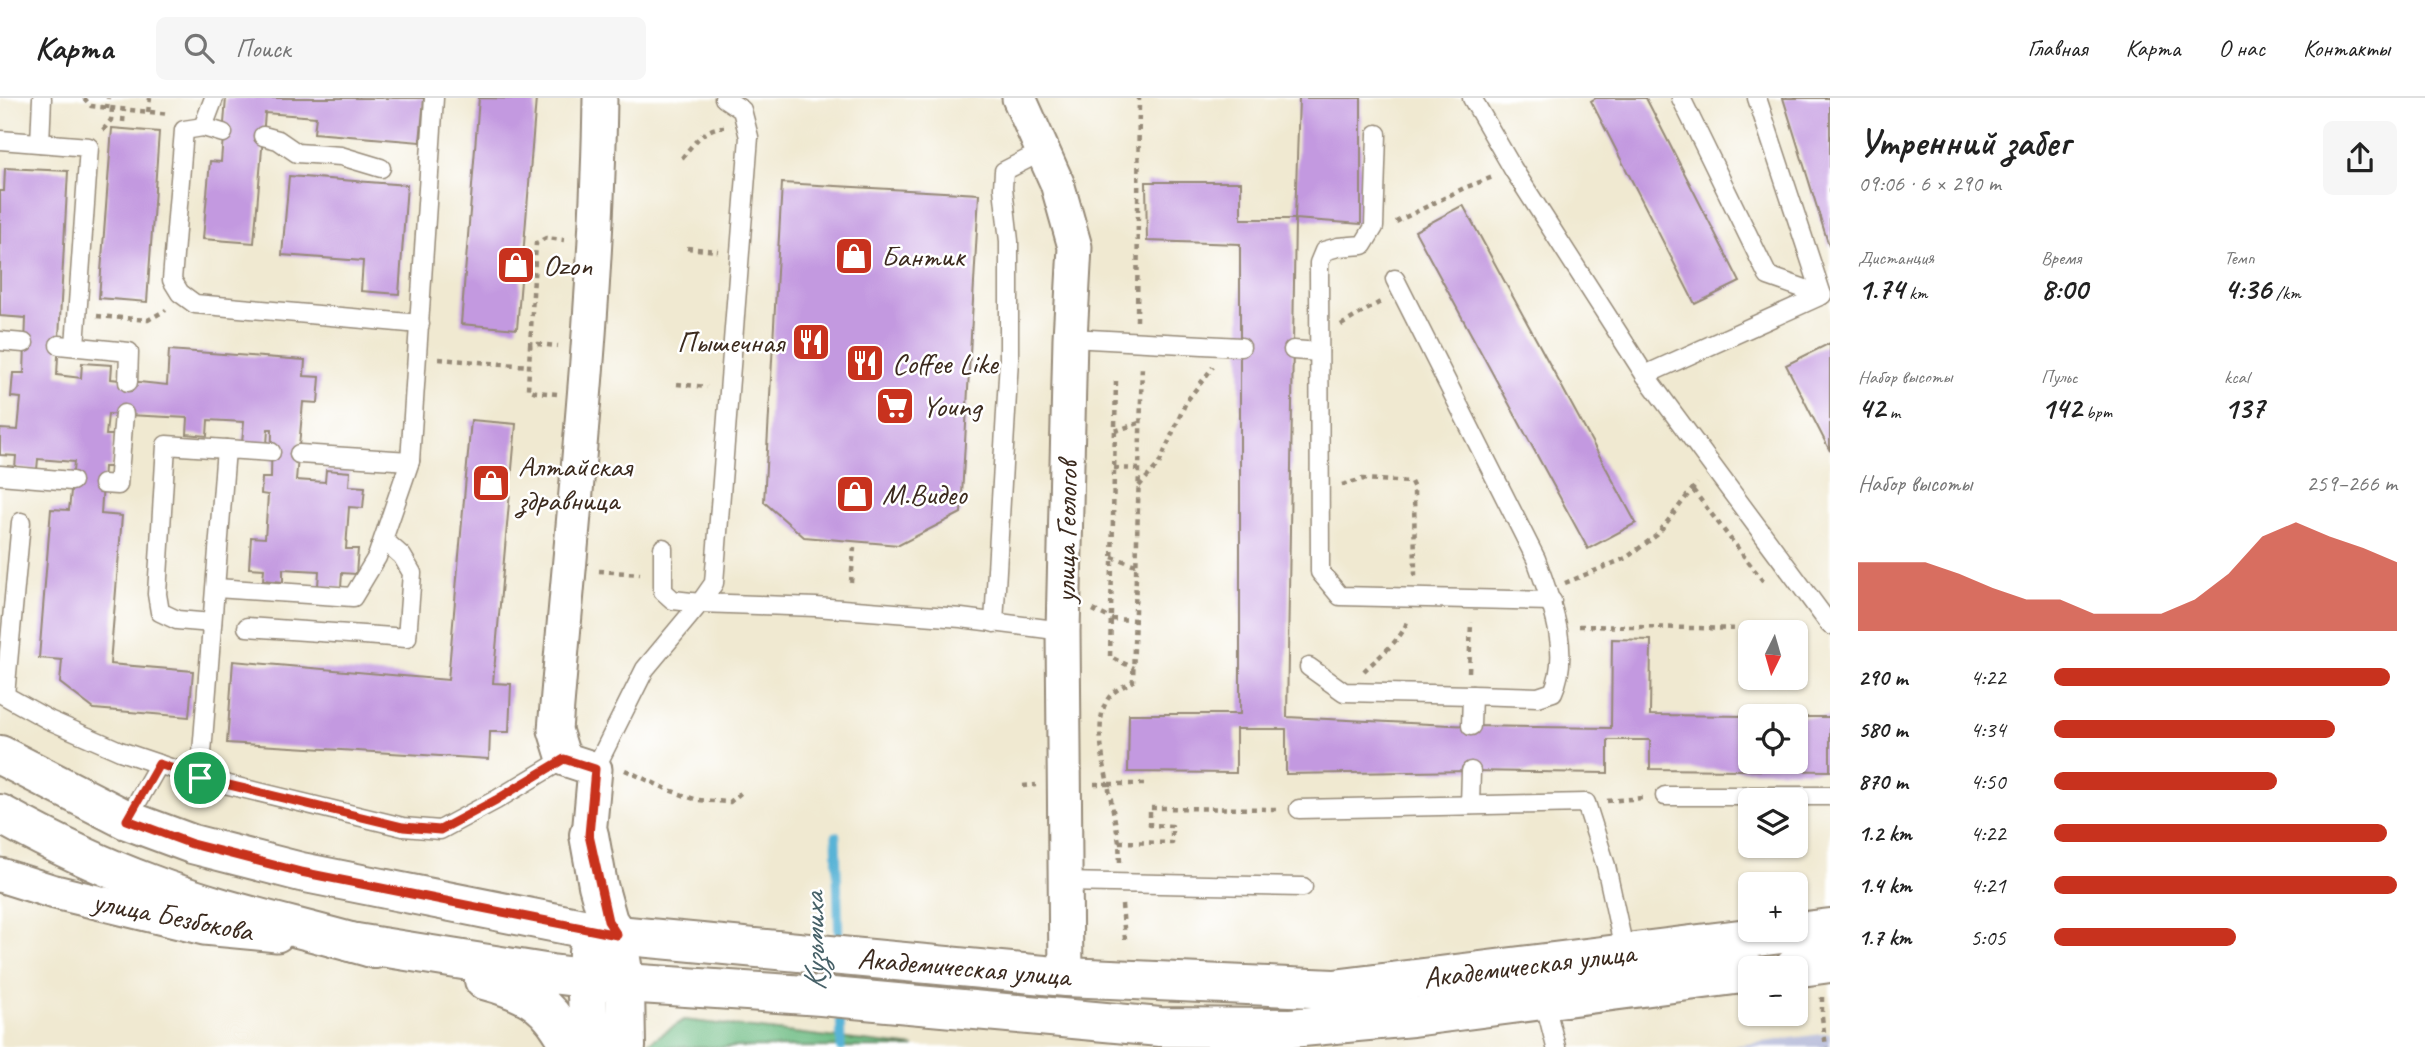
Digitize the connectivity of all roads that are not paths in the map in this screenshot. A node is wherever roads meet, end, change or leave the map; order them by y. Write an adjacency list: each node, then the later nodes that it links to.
1 (42, 98): 15 (lane)
2 (214, 98): 10 (lane)
3 (434, 98): 20 (lane)
4 (600, 98): 54 (street)
5 (724, 98): 42 (lane)
6 (1019, 98): 16 (street, улица Геологов)
7 (1472, 98): 27 (lane)
8 (1681, 98): 19 (lane)
9 (1757, 98): 19 (lane)
10 (203, 127): 11 (lane); 20 (lane)
11 (223, 133)
12 (1377, 134): 24 (lane)
13 (263, 136): 17 (lane)
14 (0, 140): 15 (lane)
15 (40, 143): 28 (lane)
16 (1043, 151): 21 (street, улица Геологов); 45 (lane)
17 (382, 168)
18 (1398, 285): 41 (lane)
19 (1827, 296): 27 (lane)
20 (420, 324): 33 (lane)
21 (1070, 338): 25 (lane); 43 (street, улица Геологов)
22 (0, 341): 23 (lane)
23 (24, 343)
24 (1319, 345): 26 (lane); 41 (lane)
25 (1234, 347)
26 (1293, 350)
27 (1645, 374): 47 (lane)
28 (128, 382)
29 (124, 414): 36 (lane)
30 (226, 449): 31 (lane); 40 (lane); 44 (lane)
31 (271, 452)
32 (299, 454): 33 (lane)
33 (410, 461): 38 (lane)
34 (0, 475): 35 (lane)
35 (72, 481)
36 (103, 484)
37 (21, 522): 49 (lane)
38 (384, 540): 40 (lane); 46 (lane)
39 (663, 548): 42 (lane)
40 (216, 588): 44 (lane)
41 (1549, 596): 50 (lane)
42 (700, 603): 45 (lane); 54 (lane)
43 (1073, 619): 45 (lane); 65 (street, улица Геологов)
44 (212, 623): 56 (lane)
45 (994, 623)
46 (247, 626)
47 (1823, 627)
48 (1309, 667): 50 (lane)
49 (2, 694): 53 (lane)
50 (1470, 695): 51 (lane)
51 (1471, 726)
52 (0, 755): 62 (main road, Академическая улица)
53 (159, 764): 56 (lane); 62 (lane)
54 (594, 766): 56 (lane); 63 (street)
55 (1471, 771): 59 (lane)
56 (200, 778)
57 (1665, 796): 58 (lane)
58 (1830, 796)
59 (1470, 805): 60 (lane); 70 (lane)
60 (1299, 809)
61 (0, 814): 69 (main road)
62 (127, 820): 68 (main road, Академическая улица)
63 (589, 835): 68 (main road)
64 (0, 875): 69 (street, улица Безбокова)
65 (1064, 882): 66 (lane); 72 (street, улица Геологов)
66 (1303, 887)
67 (1830, 928): 70 (main road, Академическая улица)
68 (603, 932): 72 (main road, Академическая улица); 73 (main road); 74 (main road)
69 (350, 942): 73 (main road); 77 (main road)
70 (1625, 954): 72 (main road, Академическая улица)
71 (1738, 975): 75 (main road)
72 (1066, 977)
73 (588, 978): 74 (main road); 78 (main road)
74 (625, 983): 76 (main road); 79 (main road)
75 (1545, 1000): 76 (main road); 80 (lane)
76 (1290, 1038)
77 (571, 1047)
78 (590, 1047)
79 (626, 1047)
80 (1556, 1047)

